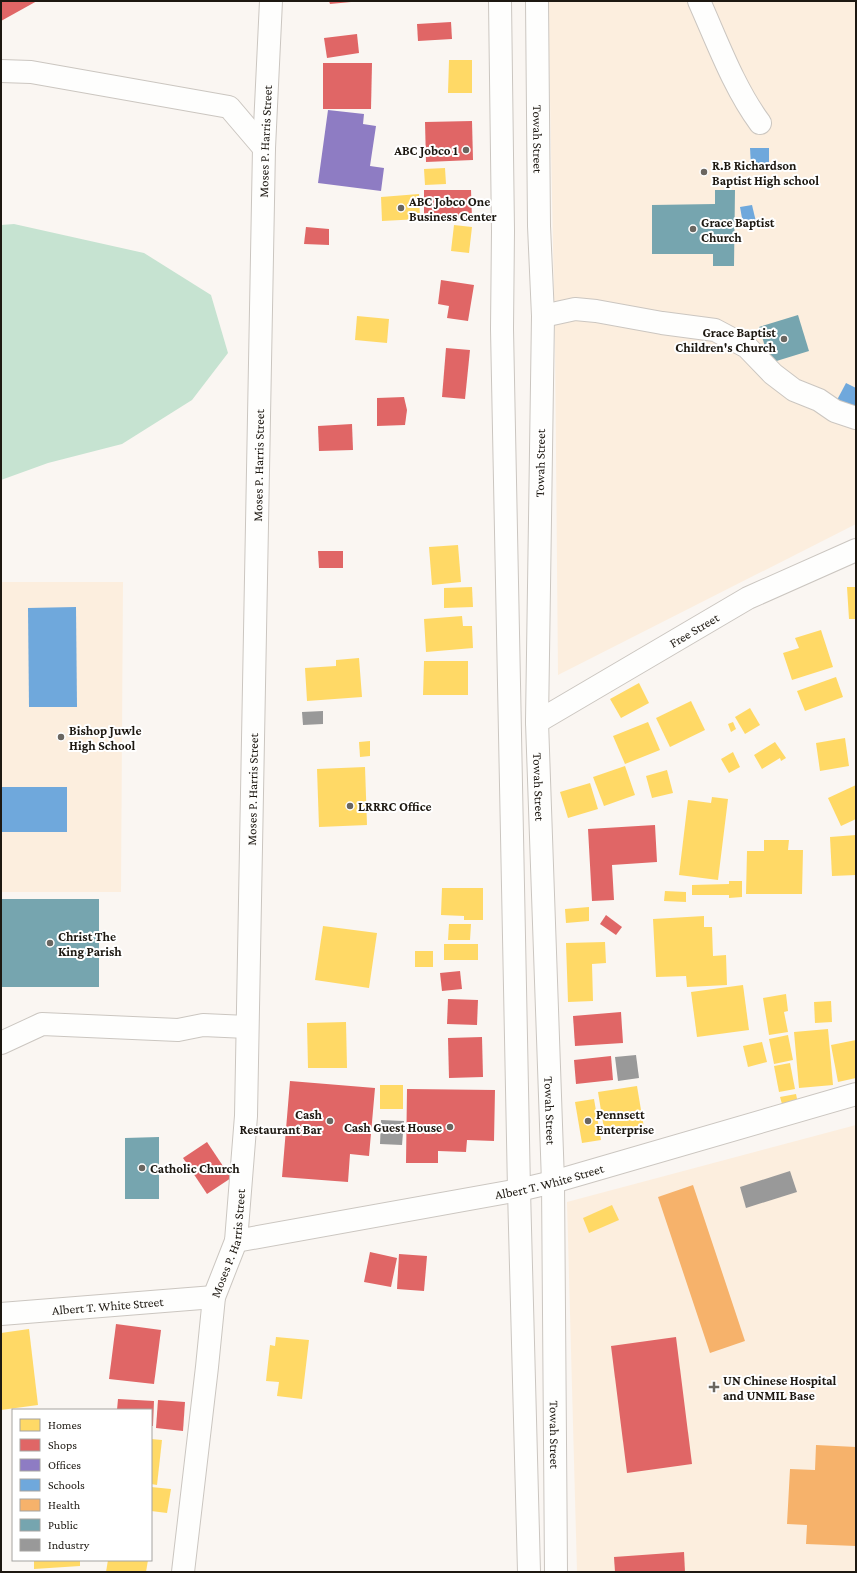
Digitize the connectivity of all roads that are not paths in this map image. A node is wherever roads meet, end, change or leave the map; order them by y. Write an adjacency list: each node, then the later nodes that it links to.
1 (271, 1): 7 (main road, Moses P. Harris Street)
2 (500, 1): 16 (main road)
3 (537, 1): 8 (main road, Towah Street)
4 (699, 1): 6 (main road)
5 (1, 71): 7 (main road)
6 (760, 123)
7 (264, 148): 12 (main road, Moses P. Harris Street)
8 (543, 316): 9 (main road); 11 (main road, Towah Street)
9 (856, 418)
10 (856, 550): 11 (main road, Free Street)
11 (538, 722): 15 (main road, Towah Street)
12 (247, 1026): 13 (main road); 17 (main road, Moses P. Harris Street)
13 (1, 1043)
14 (856, 1094): 15 (main road, Albert T. White Street)
15 (553, 1182): 16 (main road, Albert T. White Street); 22 (main road, Towah Street)
16 (519, 1190): 17 (main road, Albert T. White Street); 21 (main road)
17 (236, 1241): 18 (main road, Moses P. Harris Street)
18 (214, 1297): 19 (main road, Albert T. White Street); 20 (main road, Moses P. Harris Street)
19 (1, 1314)
20 (183, 1572)
21 (529, 1572)
22 (556, 1572)

